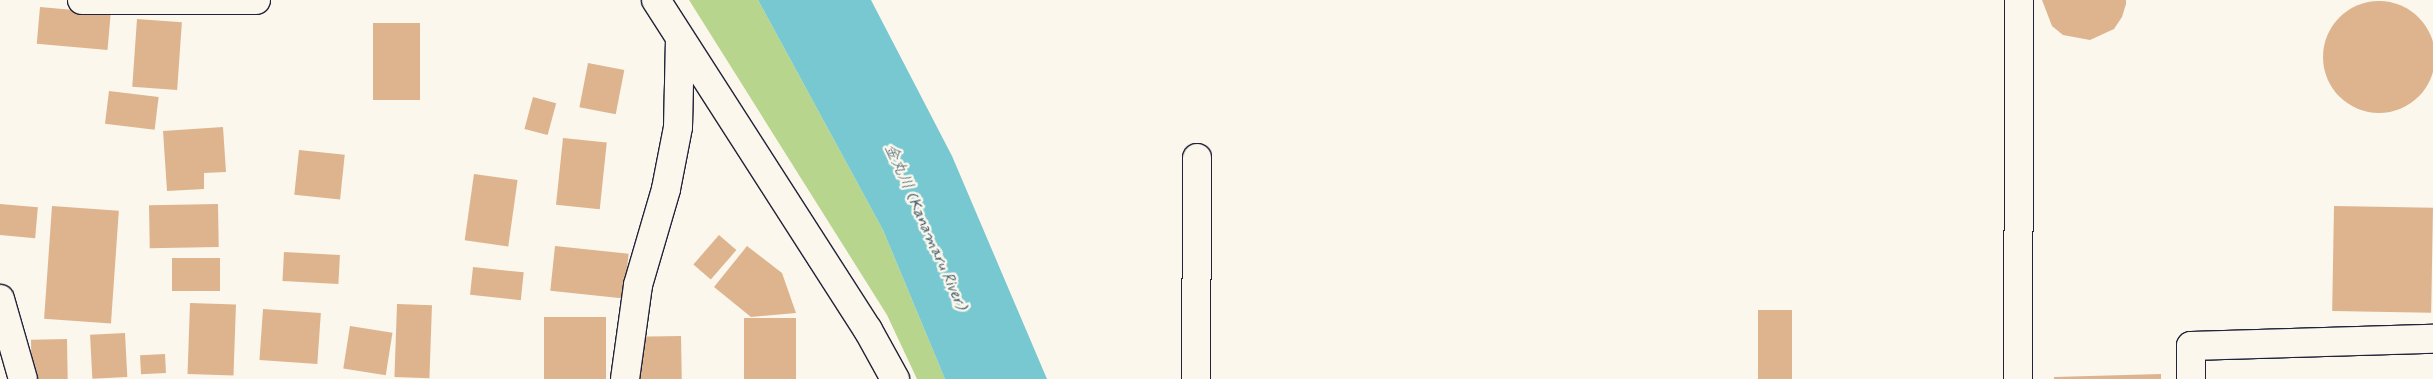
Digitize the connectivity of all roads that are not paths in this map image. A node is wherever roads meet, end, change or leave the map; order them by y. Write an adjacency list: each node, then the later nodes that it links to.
1 (82, 0): 2 (street)
2 (256, 0)
3 (656, 0): 5 (street)
4 (2019, 0): 13 (street)
5 (680, 39): 10 (street); 11 (street)
6 (1197, 158): 12 (street)
7 (0, 299): 9 (street)
8 (2433, 339): 14 (street)
9 (23, 379)
10 (625, 379)
11 (895, 379)
12 (1196, 379)
13 (2018, 379)
14 (2191, 379)

